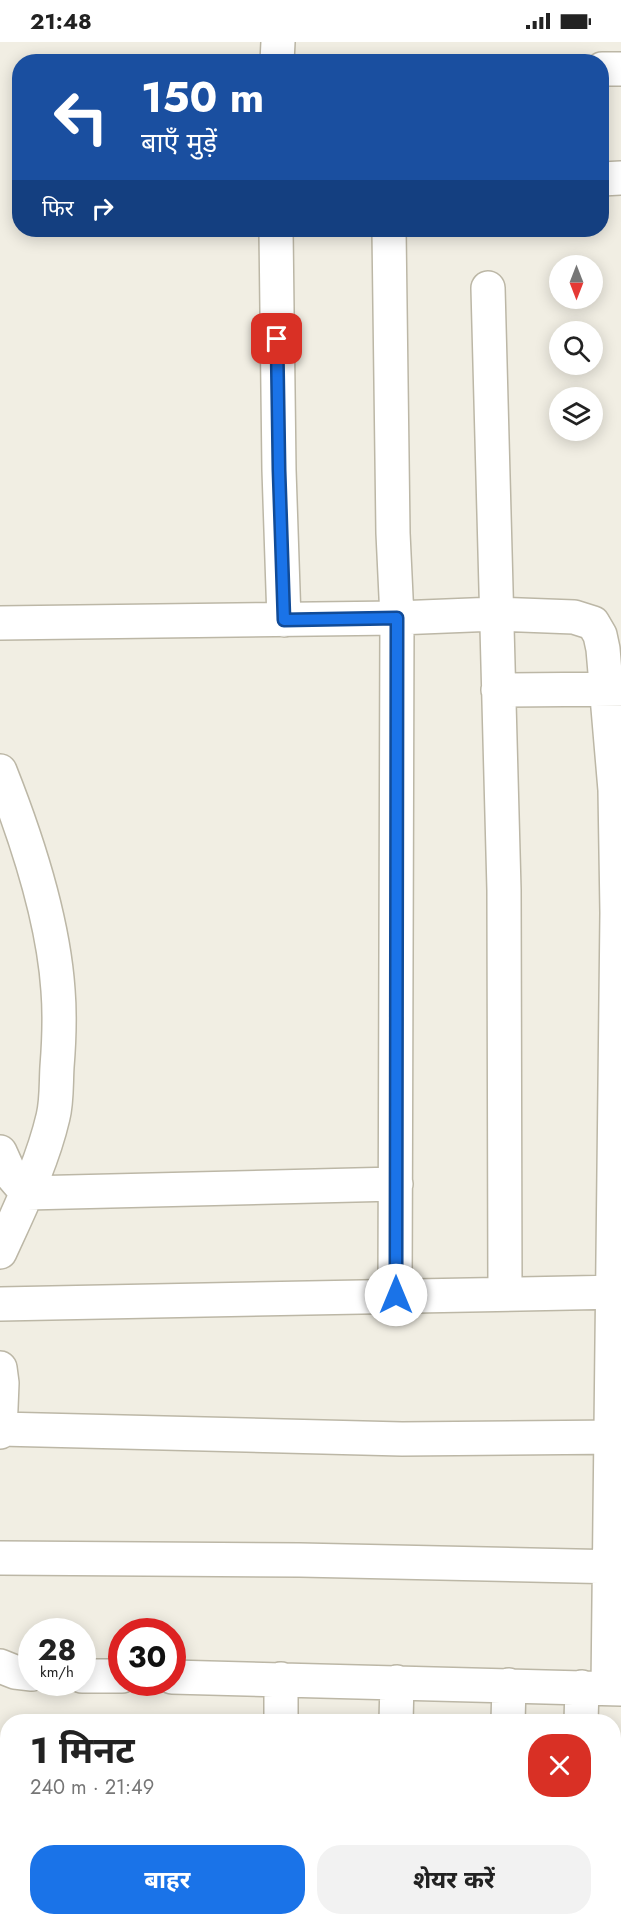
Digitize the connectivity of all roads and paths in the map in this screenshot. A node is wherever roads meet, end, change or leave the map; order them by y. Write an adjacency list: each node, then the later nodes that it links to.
1 (276, 237): 6 (street)
2 (389, 237): 5 (street)
3 (488, 288): 4 (street)
4 (496, 614): 5 (street); 8 (street); 9 (street)
5 (397, 618): 6 (street); 12 (street)
6 (284, 620): 7 (street)
7 (0, 623)
8 (614, 689): 9 (street); 15 (street)
9 (498, 690): 16 (street)
10 (0, 771): 13 (street)
11 (0, 1152): 13 (street)
12 (396, 1184): 13 (street); 17 (street)
13 (27, 1192): 14 (street)
14 (0, 1252)
15 (616, 1292): 16 (street); 21 (street)
16 (505, 1294): 17 (street)
17 (396, 1295): 18 (street)
18 (0, 1304)
19 (0, 1368): 20 (street)
20 (0, 1430): 21 (street)
21 (616, 1437): 23 (street)
22 (0, 1558): 23 (street)
23 (615, 1567): 30 (street)
24 (0, 1666): 25 (street)
25 (18, 1672)
26 (186, 1677): 27 (street)
27 (281, 1679): 28 (street); 31 (street)
28 (397, 1682): 29 (street); 32 (street)
29 (508, 1685): 30 (street); 33 (street)
30 (604, 1688): 34 (street)
31 (281, 1714)
32 (396, 1714)
33 (508, 1714)
34 (586, 1714)

